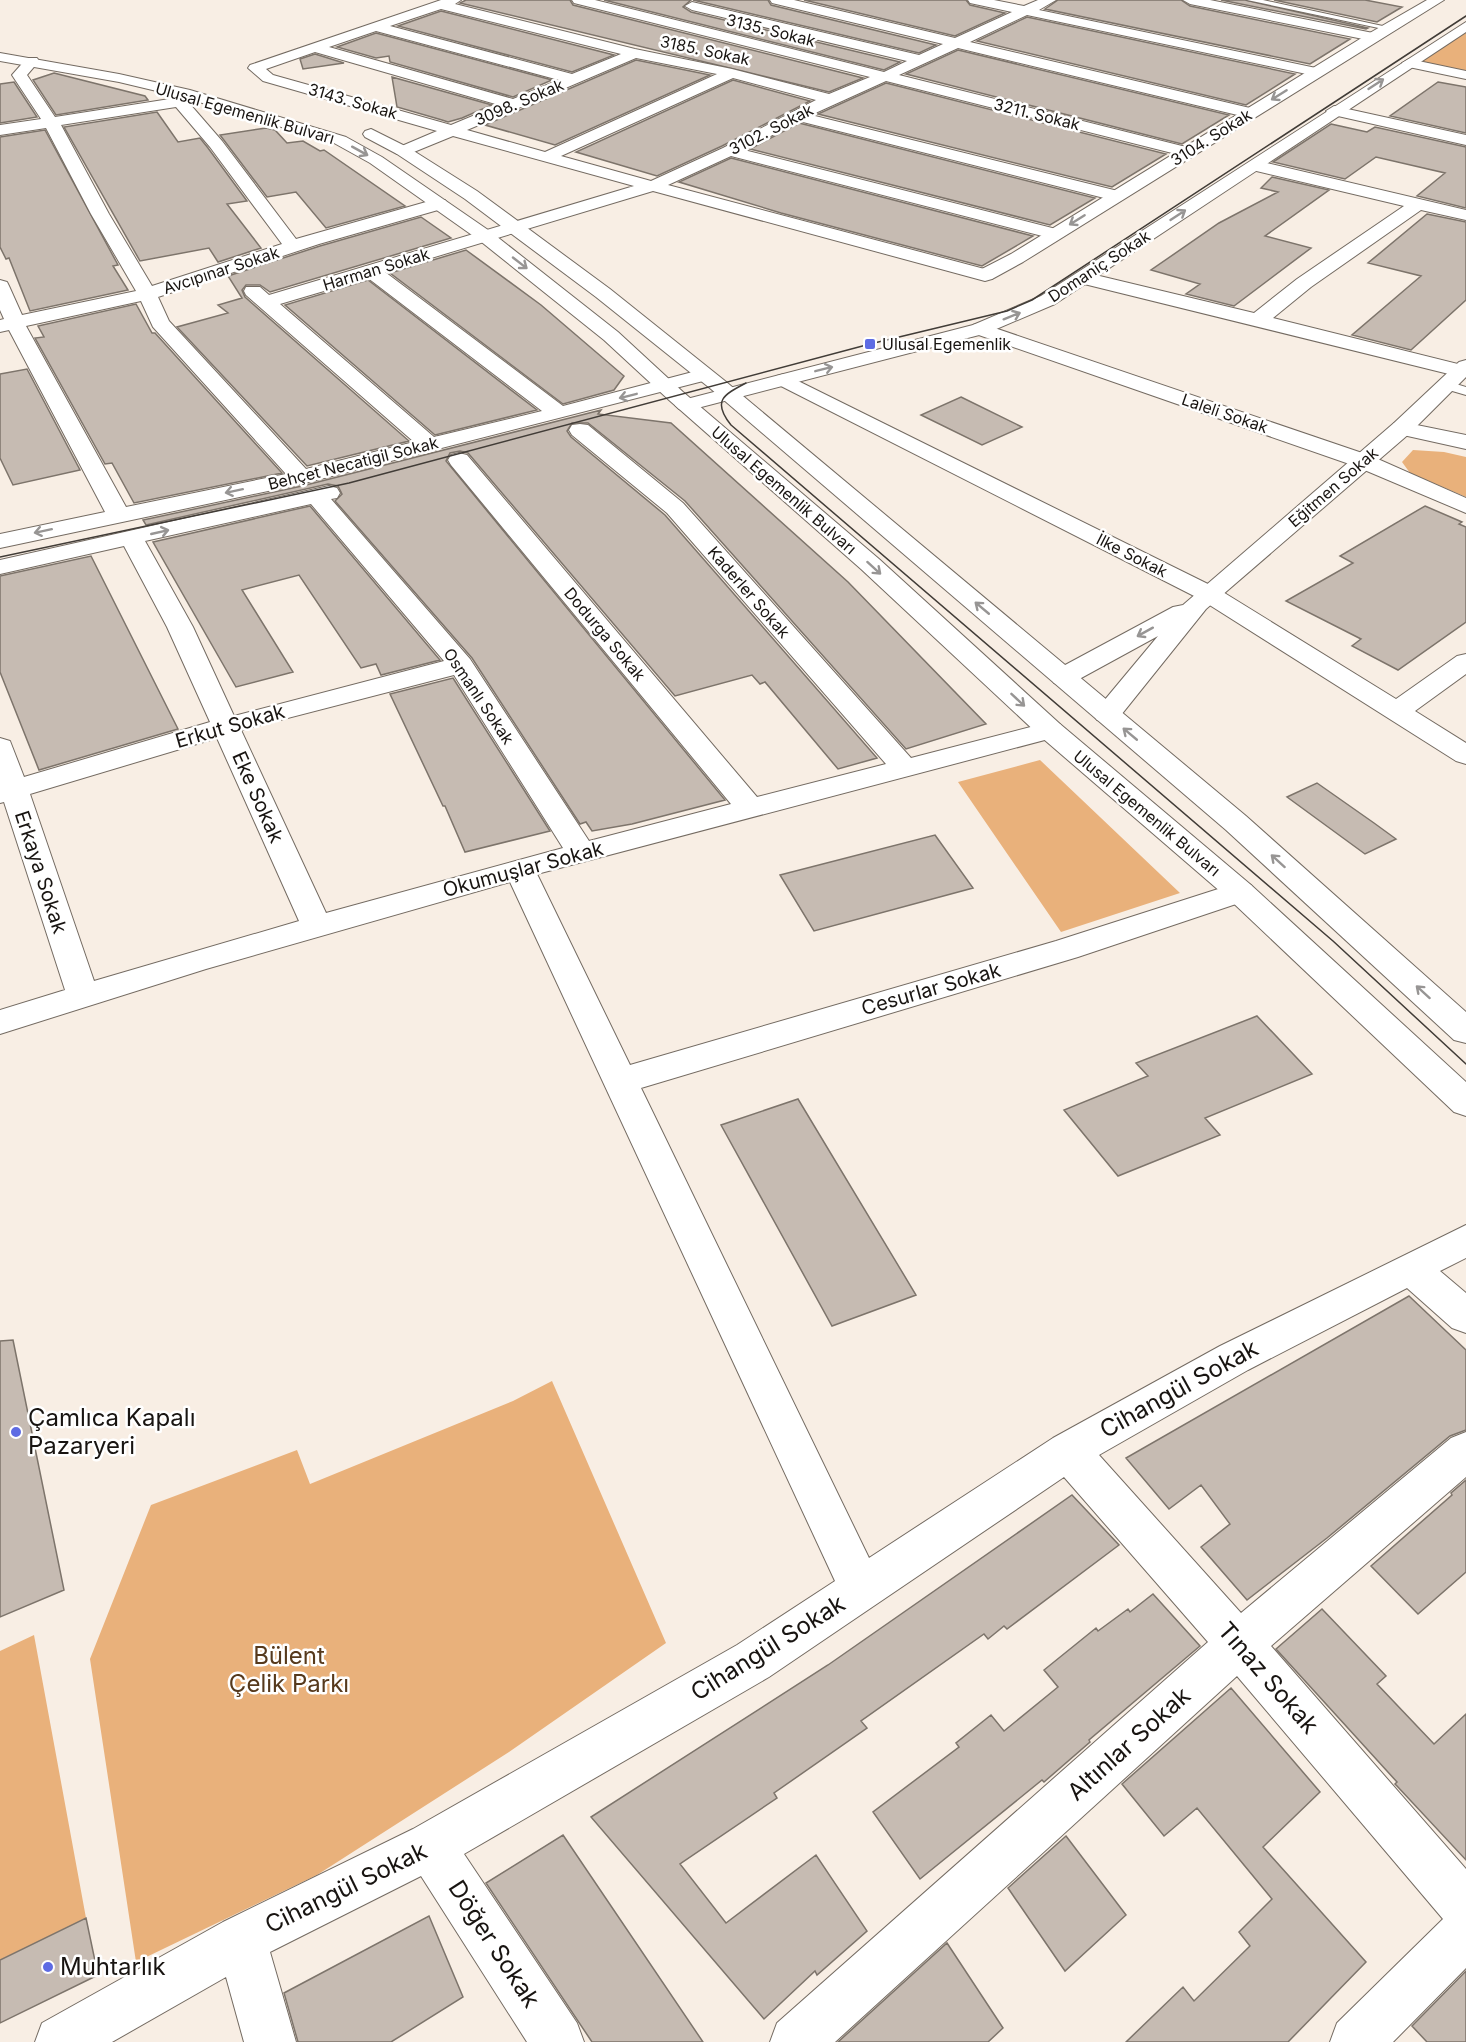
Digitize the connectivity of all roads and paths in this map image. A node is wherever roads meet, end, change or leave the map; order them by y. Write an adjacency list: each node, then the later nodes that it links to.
1 (579, 0): 10 (street, 3135. Sokak)
2 (777, 0): 20 (street)
3 (975, 0): 9 (street)
4 (1049, 0): 9 (street, 3102. Sokak)
5 (1190, 0): 18 (street)
6 (1251, 0): 16 (lane)
7 (1437, 0): 16 (street, 3104. Sokak)
8 (447, 2): 15 (street); 19 (street, 3185. Sokak)
9 (1025, 11): 13 (street, 3102. Sokak); 28 (street)
10 (637, 14): 12 (street); 25 (street); 31 (street, 3135. Sokak)
11 (970, 21): 13 (street)
12 (615, 22)
13 (993, 26): 20 (street, 3102. Sokak)
14 (1466, 26): 27 (street, Domaniç Sokak)
15 (376, 27): 22 (street); 32 (street)
16 (1388, 28): 18 (street, 3104. Sokak)
17 (593, 30): 19 (street)
18 (1373, 36): 28 (street, 3104. Sokak)
19 (572, 38): 23 (street, 3185. Sokak)
20 (959, 42): 25 (street, 3102. Sokak); 37 (street)
21 (0, 48): 43 (street, Ulusal Egemenlik Bulvarı)
22 (315, 48): 35 (street); 40 (street, 3143. Sokak)
23 (635, 53): 29 (street, 3185. Sokak); 32 (street, 3098. Sokak)
24 (0, 57): 26 (street, Ulusal Egemenlik Bulvarı)
25 (921, 60): 31 (street, 3102. Sokak)
26 (32, 61): 33 (street, Ulusal Egemenlik Bulvarı); 39 (street, Osmanlı Sokak)
27 (1408, 63): 30 (street); 36 (street, Domaniç Sokak, one-way to 27)
28 (1316, 72): 37 (street, 3104. Sokak, one-way to 37)
29 (732, 74): 34 (street, 3185. Sokak); 46 (street)
30 (1466, 75)
31 (886, 76): 34 (street, 3102. Sokak); 45 (street, 3211. Sokak)
32 (573, 79): 35 (street, 3098. Sokak)
33 (185, 98): 39 (street); 50 (street, Ulusal Egemenlik Bulvarı, one-way to 50); 56 (street)
34 (830, 99): 38 (street, 3102. Sokak)
35 (514, 104): 40 (street, 3098. Sokak)
36 (1334, 111): 42 (street); 47 (street, Domaniç Sokak)
37 (1250, 113): 45 (street, 3104. Sokak)
38 (798, 116): 44 (street, 3102. Sokak); 49 (street)
39 (51, 122): 41 (street); 62 (street, Osmanlı Sokak)
40 (454, 129): 43 (street, 3098. Sokak); 46 (street, 3143. Sokak)
41 (0, 130)
42 (1466, 140)
43 (403, 151): 53 (street, Ulusal Egemenlik Bulvarı)
44 (729, 151): 48 (street, 3102. Sokak); 54 (street)
45 (1188, 152): 49 (street, 3104. Sokak)
46 (546, 157): 48 (street, 3143. Sokak)
47 (1254, 165): 51 (street); 60 (street, Domaniç Sokak, one-way to 47)
48 (653, 186): 53 (street, 3102. Sokak); 59 (street, 3143. Sokak)
49 (1116, 196): 54 (street, 3104. Sokak, one-way to 54)
50 (439, 204): 55 (street, Ulusal Egemenlik Bulvarı); 56 (street, Avcıpınar Sokak)
51 (1418, 204): 52 (street); 64 (street)
52 (1466, 215)
53 (515, 229): 55 (street, 3102. Sokak); 67 (street, Ulusal Egemenlik Bulvarı)
54 (1054, 234): 59 (street, 3104. Sokak)
55 (485, 236): 58 (street, Harman Sokak); 70 (street, Ulusal Egemenlik Bulvarı, one-way to 70)
56 (292, 246): 57 (street, Avcıpınar Sokak)
57 (224, 269): 62 (street, Avcıpınar Sokak); 63 (street, Dodurga Sokak)
58 (370, 270): 63 (street, Harman Sokak); 73 (street)
59 (986, 275)
60 (1083, 278): 64 (street); 66 (street, Domaniç Sokak, one-way to 60)
61 (0, 286): 65 (street, Eke Sokak)
62 (147, 294): 65 (street, Avcıpınar Sokak); 78 (street, Osmanlı Sokak)
63 (267, 302): 76 (street, Dodurga Sokak)
64 (1258, 320): 68 (street)
65 (8, 324): 81 (street, Eke Sokak)
66 (980, 329): 69 (street, Domaniç Sokak, one-way to 66); 77 (street, Laleli Sokak)
67 (704, 375): 70 (street, Behçet Necatigil Sokak); 71 (street, Ulusal Egemenlik Bulvarı)
68 (1460, 378): 74 (street, Eğitmen Sokak)
69 (784, 380): 71 (street, Domaniç Sokak); 84 (street, İlke Sokak)
70 (667, 386): 72 (street, Ulusal Egemenlik Bulvarı); 73 (street, Behçet Necatigil Sokak, one-way to 73)
71 (727, 393): 72 (street, Domaniç Sokak); 87 (street, Ulusal Egemenlik Bulvarı, one-way to 71)
72 (676, 407): 91 (street, Ulusal Egemenlik Bulvarı, one-way to 91)
73 (559, 413): 76 (street, Behçet Necatigil Sokak)
74 (1402, 428): 75 (street); 77 (street, Eğitmen Sokak)
75 (1466, 442)
76 (442, 456): 78 (street, Behçet Necatigil Sokak); 94 (street, Kaderler Sokak); 96 (street, Dodurga Sokak)
77 (1363, 461): 80 (street, Laleli Sokak); 84 (street, Eğitmen Sokak)
78 (309, 487): 79 (street); 81 (street); 86 (street, Osmanlı Sokak)
79 (350, 488)
80 (1466, 506)
81 (125, 527): 82 (street, one-way to 82); 83 (street); 90 (street, Eke Sokak)
82 (0, 541)
83 (0, 567)
84 (1203, 599): 87 (street, Eğitmen Sokak, one-way to 87); 88 (street, İlke Sokak); 89 (street, Eğitmen Sokak)
85 (1466, 662): 88 (street)
86 (461, 665): 90 (street, Erkut Sokak); 97 (street, Osmanlı Sokak)
87 (1064, 677): 89 (street, Ulusal Egemenlik Bulvarı)
88 (1398, 711): 93 (street, İlke Sokak)
89 (1107, 714): 103 (street, Ulusal Egemenlik Bulvarı, one-way to 89)
90 (226, 726): 95 (street, Erkut Sokak); 100 (street, Eke Sokak)
91 (1050, 730): 94 (street, Okumuşlar Sokak); 99 (street, Ulusal Egemenlik Bulvarı)
92 (0, 747): 95 (street, Erkaya Sokak)
93 (1466, 755)
94 (905, 768): 96 (street, Okumuşlar Sokak)
95 (7, 792): 101 (street, Erkaya Sokak)
96 (751, 809): 97 (street, Okumuşlar Sokak)
97 (581, 852): 98 (street, Okumuşlar Sokak)
98 (519, 869): 100 (street, Okumuşlar Sokak); 104 (street)
99 (1240, 892): 104 (street, Cesurlar Sokak); 105 (street, Ulusal Egemenlik Bulvarı)
100 (317, 927): 101 (street, Okumuşlar Sokak)
101 (82, 996): 102 (street, Okumuşlar Sokak)
102 (0, 1022)
103 (1466, 1031)
104 (620, 1081): 111 (street)
105 (1466, 1103)
106 (1466, 1240): 107 (street, Cihangül Sokak)
107 (1411, 1269): 108 (street); 109 (street, Cihangül Sokak)
108 (1466, 1316)
109 (1068, 1451): 111 (street, Cihangül Sokak); 112 (street, Tınaz Sokak)
110 (1466, 1451): 112 (street, Altınlar Sokak)
111 (862, 1590): 113 (street, Cihangül Sokak)
112 (1239, 1644): 114 (street, Tınaz Sokak); 120 (street, Altınlar Sokak)
113 (430, 1846): 116 (street, Cihangül Sokak); 119 (street, Döğer Sokak)
114 (1466, 1907)
115 (1466, 1932): 121 (street)
116 (241, 1940): 117 (street, Cihangül Sokak); 118 (street)
117 (61, 2042)
118 (270, 2042)
119 (558, 2042)
120 (796, 2042)
121 (1356, 2042)

